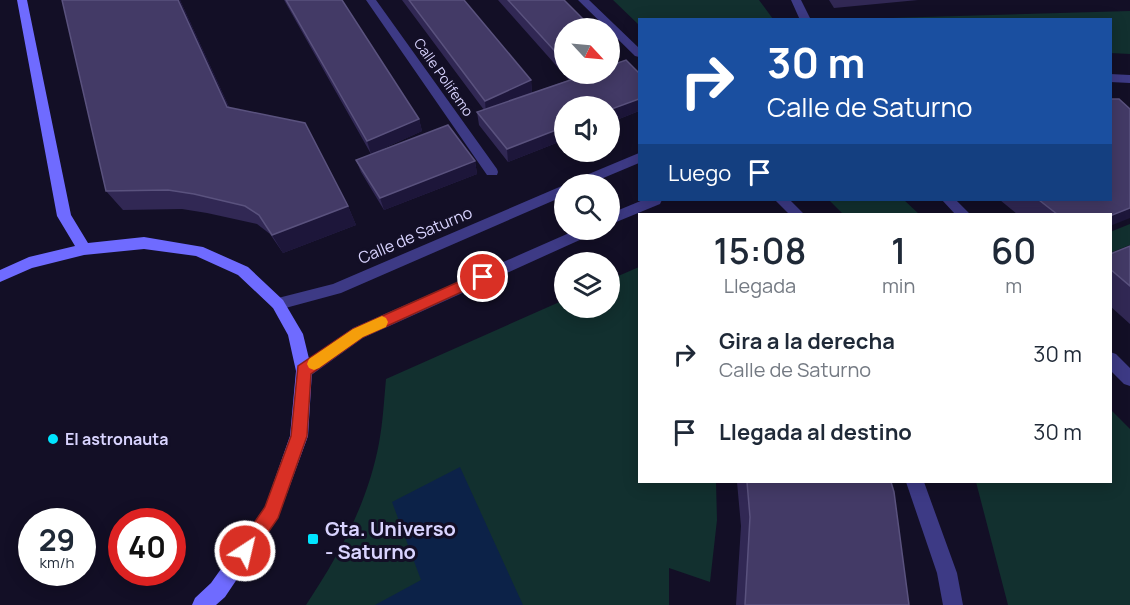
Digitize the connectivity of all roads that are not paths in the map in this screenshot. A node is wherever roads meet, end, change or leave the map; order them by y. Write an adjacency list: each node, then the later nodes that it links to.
1 (22, 0): 20 (street)
2 (372, 0): 10 (street, Calle Polifemo)
3 (584, 0): 6 (street)
4 (796, 0): 5 (street)
5 (805, 18)
6 (638, 53)
7 (1112, 78): 8 (street)
8 (1130, 79)
9 (638, 158): 11 (street)
10 (492, 172)
11 (601, 174)
12 (554, 194): 22 (street, Calle de Saturno)
13 (653, 201): 18 (street)
14 (783, 201): 16 (street)
15 (949, 201): 17 (street)
16 (795, 213)
17 (962, 213)
18 (620, 215)
19 (566, 240): 24 (street)
20 (84, 249): 21 (street); 22 (street)
21 (0, 276)
22 (278, 304): 24 (street)
23 (1112, 361): 25 (street)
24 (304, 371): 27 (street)
25 (1130, 379)
26 (915, 483): 28 (street)
27 (201, 605)
28 (953, 605)

